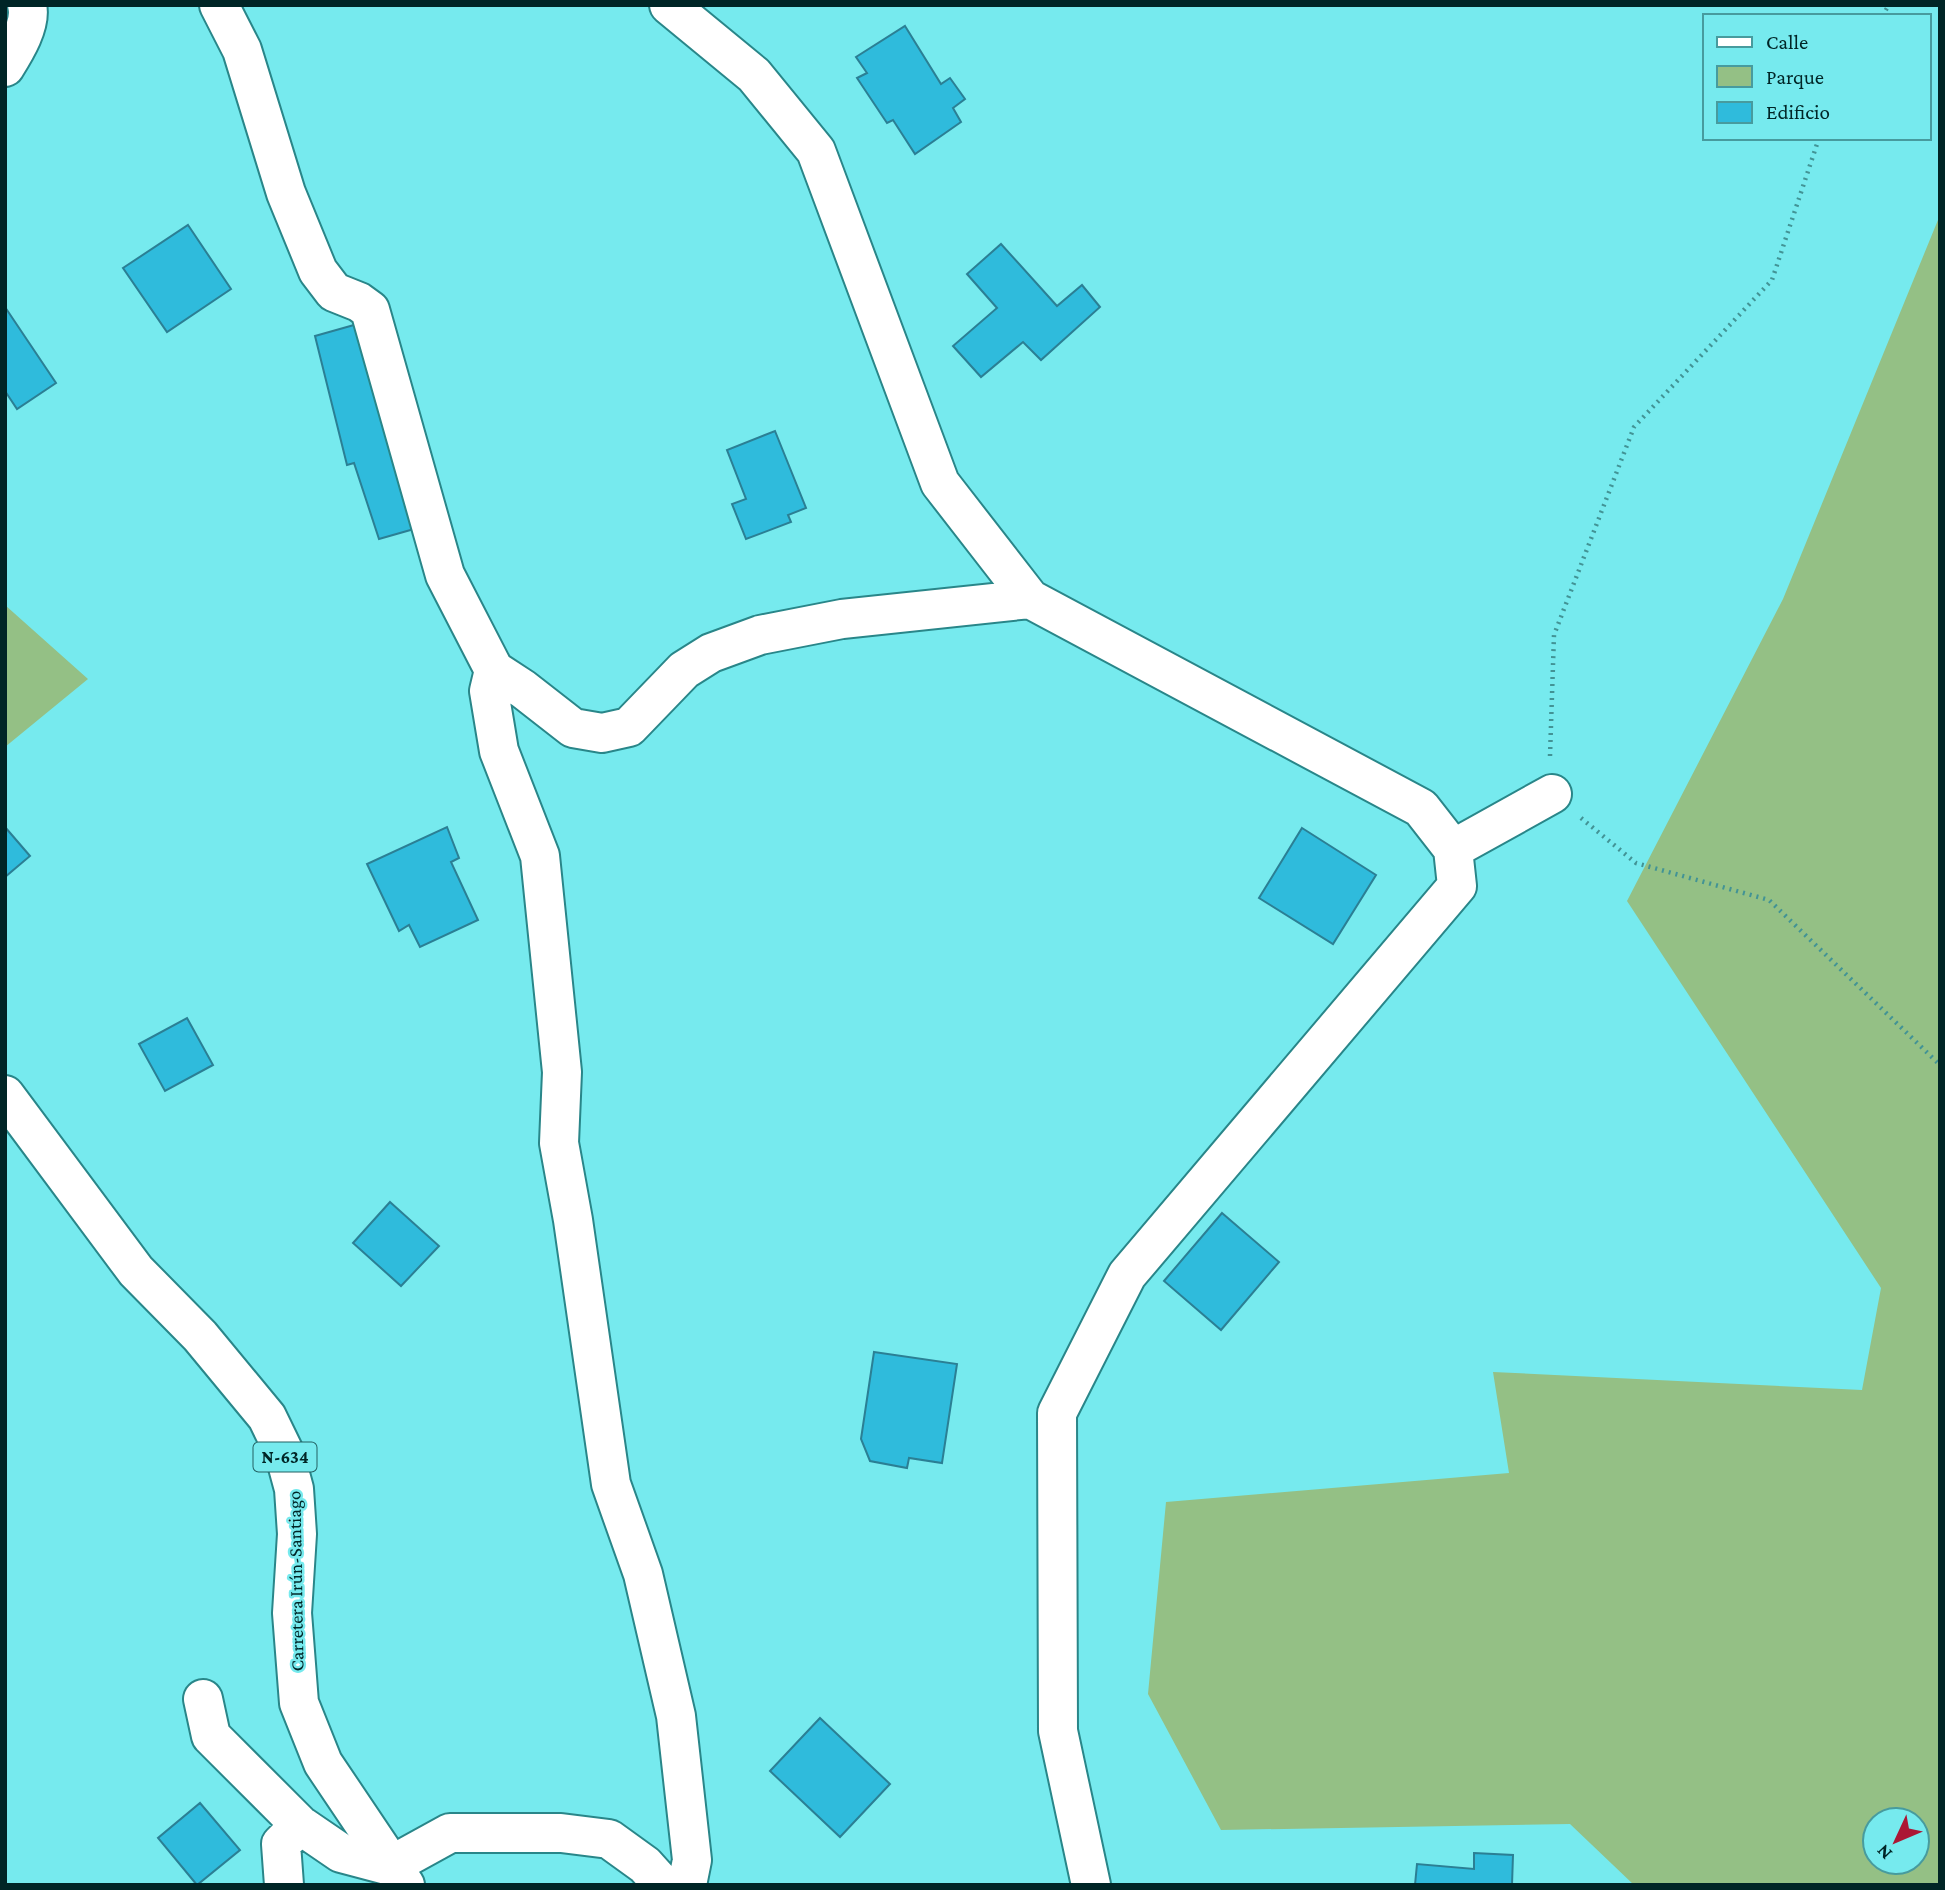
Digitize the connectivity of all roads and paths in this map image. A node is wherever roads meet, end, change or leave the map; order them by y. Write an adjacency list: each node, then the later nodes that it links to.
1 (27, 5): 4 (main road)
2 (219, 5): 7 (main road)
3 (669, 5): 6 (main road)
4 (5, 66)
5 (1818, 140): 8 (path)
6 (1030, 599): 7 (main road); 9 (main road)
7 (494, 670): 17 (main road)
8 (1552, 794): 9 (main road); 10 (path)
9 (1453, 849): 18 (main road)
10 (1940, 1065)
11 (5, 1095): 14 (main road, Carretera Irún-Santiago / N-634)
12 (203, 1699): 13 (main road)
13 (300, 1825): 14 (main road); 15 (main road)
14 (398, 1875): 16 (main road)
15 (284, 1885)
16 (663, 1885)
17 (687, 1885)
18 (1091, 1885)

